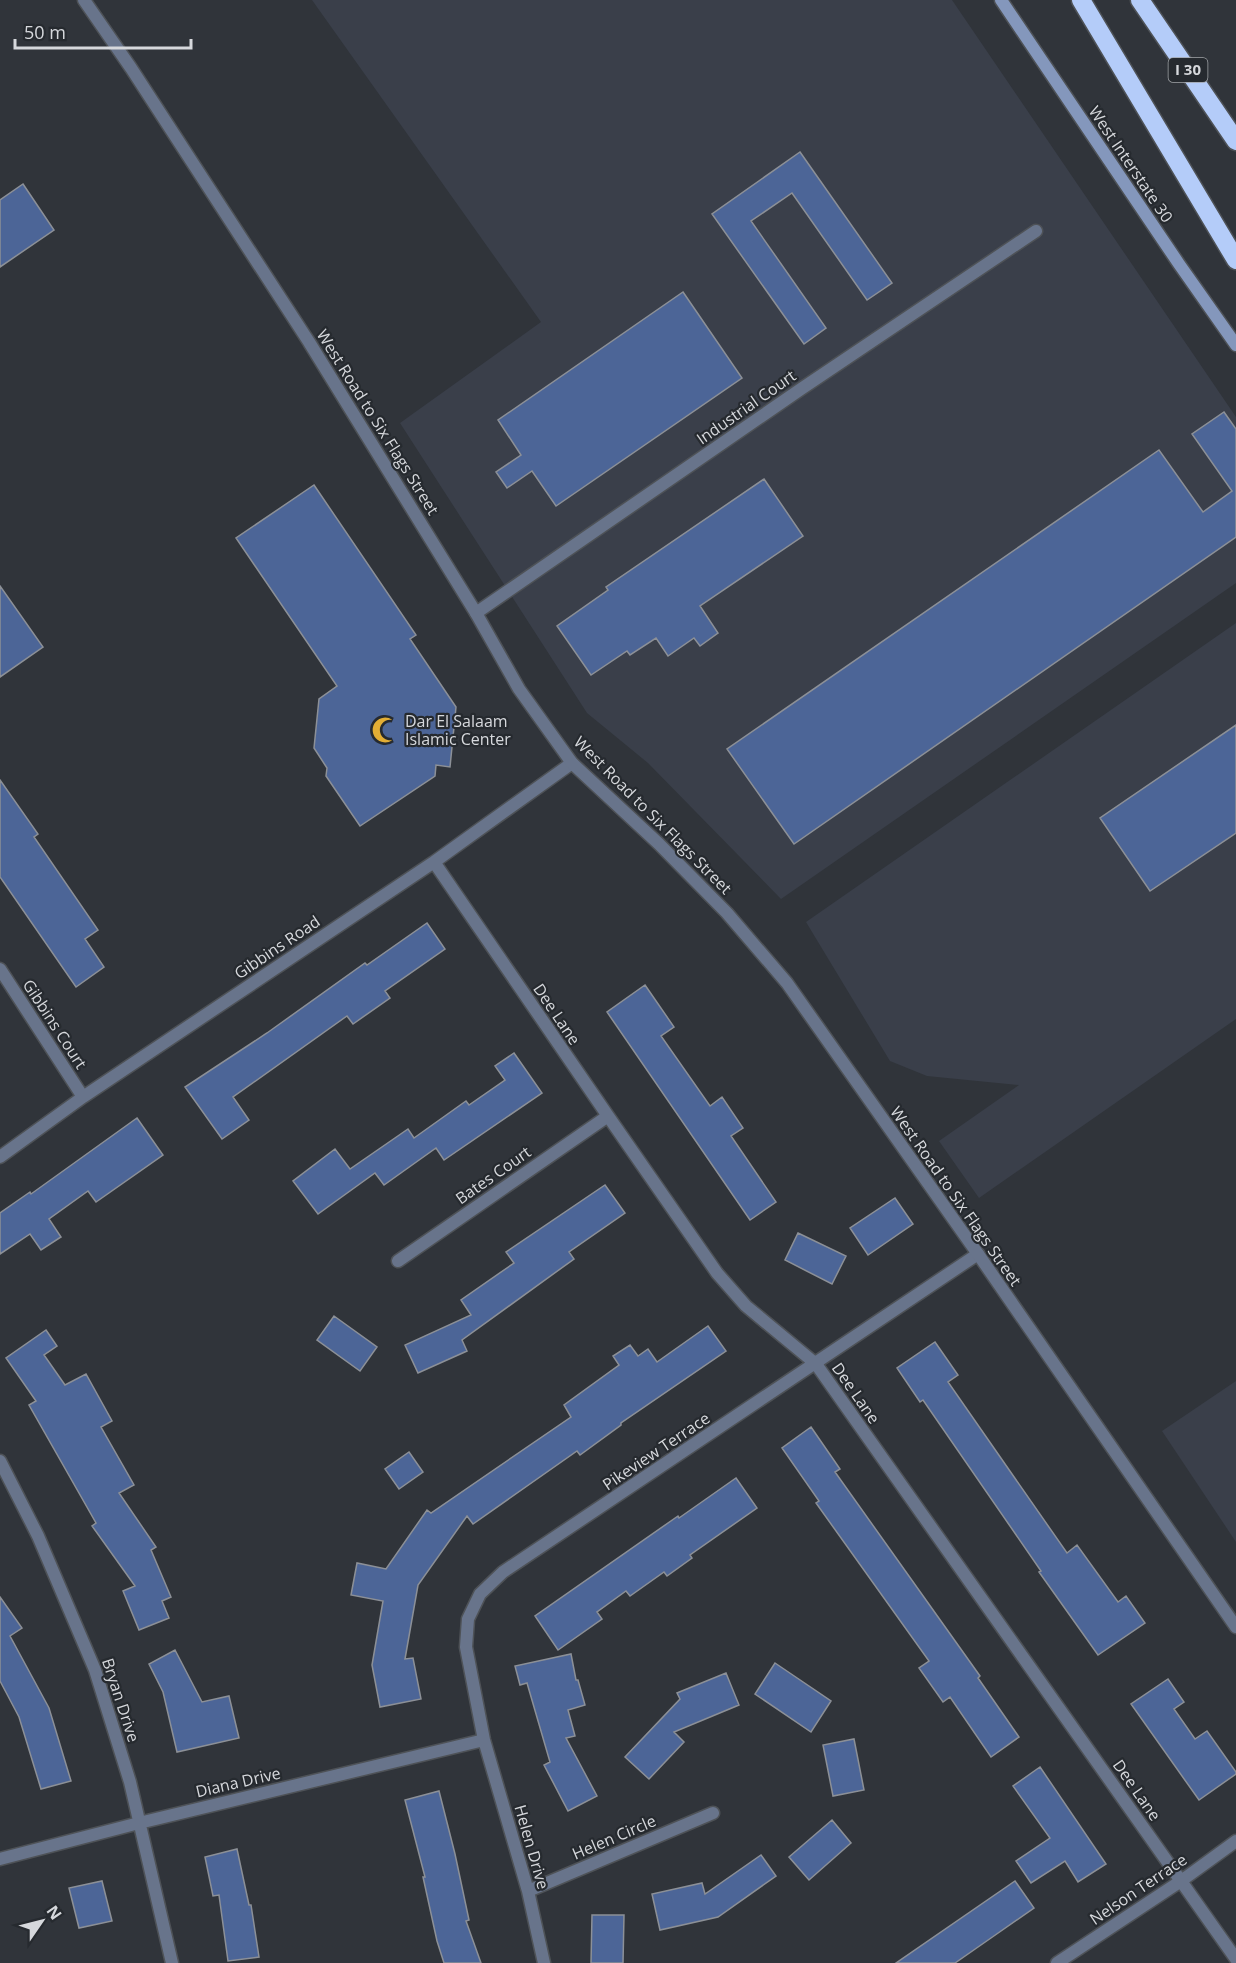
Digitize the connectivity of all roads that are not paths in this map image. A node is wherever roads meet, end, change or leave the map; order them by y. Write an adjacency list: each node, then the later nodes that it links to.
1 (84, 0): 9 (street, West Road to Six Flags Street)
2 (1001, 0): 8 (main road, West Interstate 30)
3 (1082, 0): 7 (highway)
4 (1140, 0): 5 (highway, I 30)
5 (1236, 141)
6 (1036, 231): 9 (street, Industrial Court)
7 (1236, 260)
8 (1236, 345)
9 (476, 613): 10 (street, West Road to Six Flags Street)
10 (572, 763): 11 (street, Gibbins Road); 16 (street, West Road to Six Flags Street)
11 (434, 861): 13 (street, Gibbins Road); 14 (street, Dee Lane)
12 (0, 969): 13 (street, Gibbins Court)
13 (83, 1096): 15 (street, Gibbins Road)
14 (608, 1116): 17 (street, Bates Court); 18 (street, Dee Lane)
15 (0, 1157)
16 (978, 1254): 18 (street, Pikeview Terrace); 20 (street, West Road to Six Flags Street)
17 (398, 1262)
18 (816, 1364): 21 (street, Pikeview Terrace); 26 (street, Dee Lane)
19 (0, 1461): 23 (street, Bryan Drive)
20 (1236, 1627)
21 (484, 1740): 23 (street, Diana Drive); 27 (street, Helen Drive)
22 (713, 1813): 27 (street, Helen Circle)
23 (139, 1823): 25 (street, Diana Drive); 29 (street, Bryan Drive)
24 (1236, 1841): 26 (street, Nelson Terrace)
25 (0, 1859)
26 (1181, 1881): 28 (street, Dee Lane); 31 (street, Nelson Terrace)
27 (528, 1891): 30 (street, Helen Drive)
28 (1236, 1959)
29 (172, 1963)
30 (544, 1963)
31 (1058, 1963)

